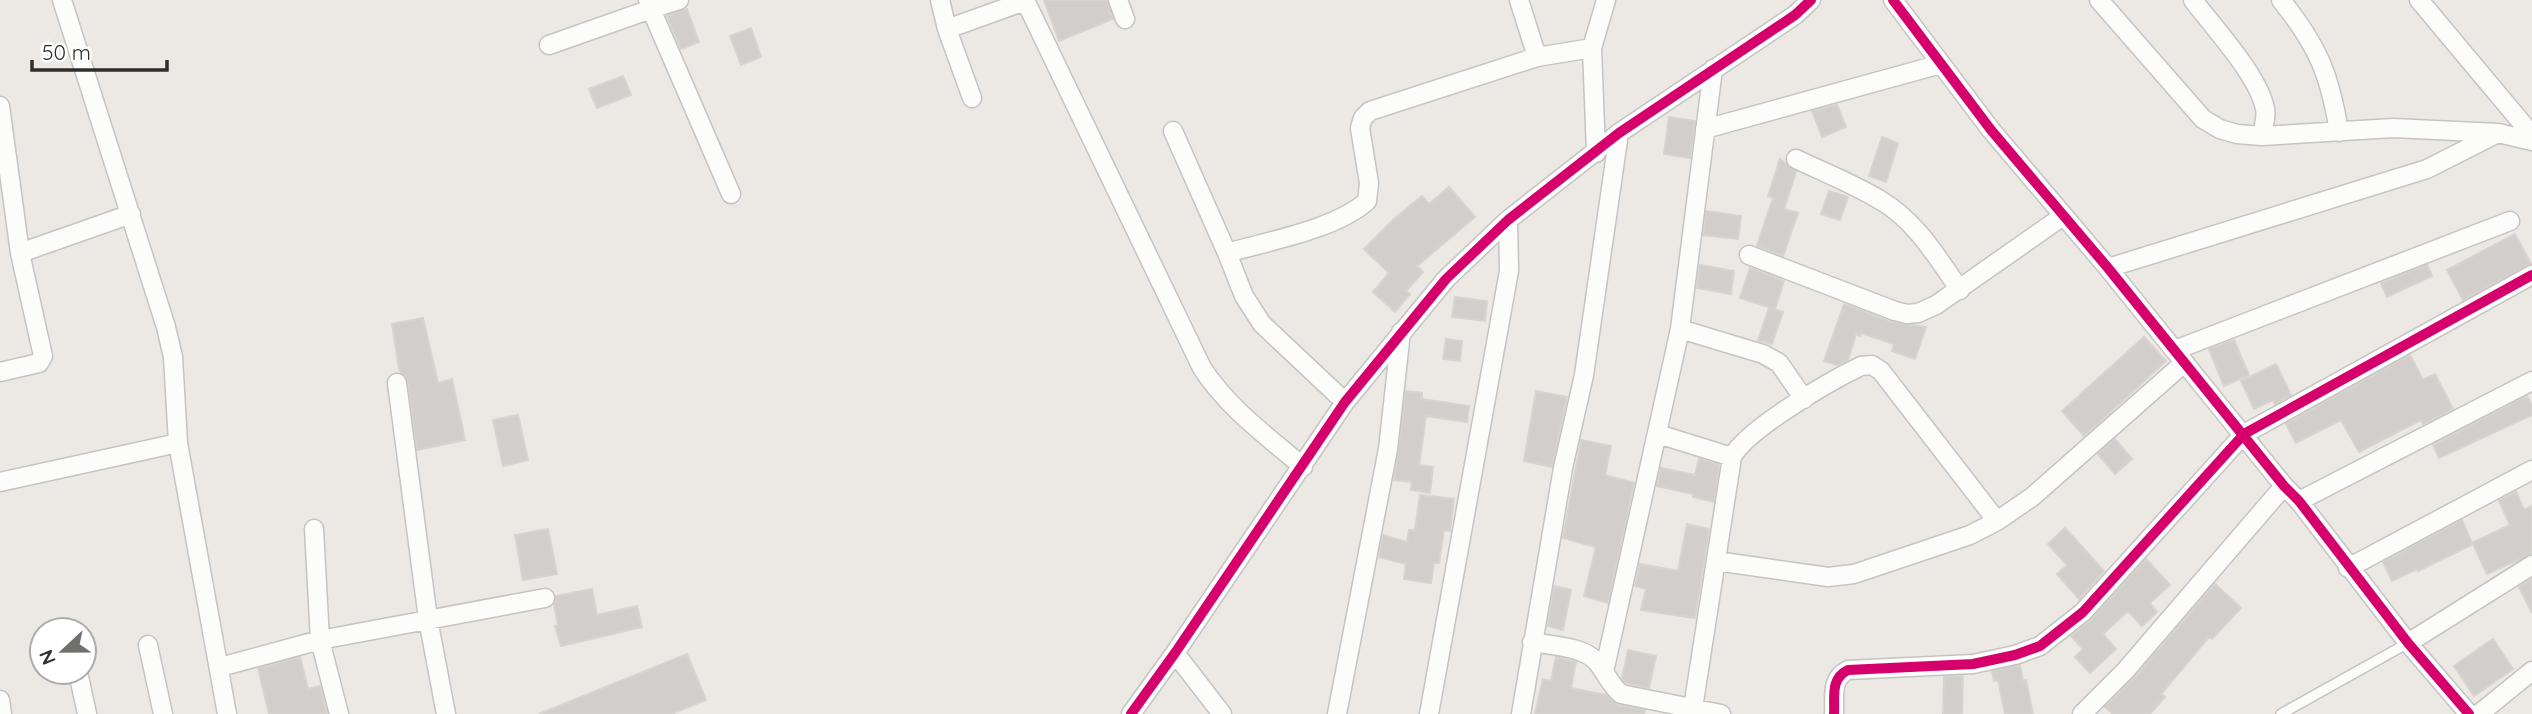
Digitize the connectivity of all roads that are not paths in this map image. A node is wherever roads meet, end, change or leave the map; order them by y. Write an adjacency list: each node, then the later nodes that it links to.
1 (62, 0): 34 (street)
2 (679, 0): 14 (street)
3 (940, 0): 16 (street)
4 (1118, 0): 15 (street)
5 (1519, 0): 19 (street)
6 (1606, 0): 18 (street)
7 (1811, 0): 21 (street)
8 (1893, 0): 20 (street)
9 (2099, 0): 29 (street)
10 (2193, 0): 29 (street)
11 (2281, 0): 26 (street)
12 (2419, 0): 30 (street)
13 (1025, 1): 16 (street); 56 (street)
14 (650, 4): 17 (street); 33 (street)
15 (1125, 19)
16 (947, 29): 22 (street)
17 (549, 45)
18 (1591, 48): 19 (street); 31 (street)
19 (1536, 57): 39 (street)
20 (1941, 64): 24 (street); 35 (street)
21 (1713, 69): 24 (street); 27 (street)
22 (972, 98)
23 (0, 106): 38 (street)
24 (1705, 129): 44 (street)
25 (1173, 131): 39 (street)
26 (2339, 132): 28 (street); 29 (street)
27 (1619, 133): 31 (street); 69 (street)
28 (2498, 134): 30 (street); 41 (street)
29 (2262, 136)
30 (2532, 138)
31 (1596, 153): 36 (street)
32 (1796, 159): 43 (street)
33 (731, 194)
34 (131, 214): 38 (street); 54 (street)
35 (2063, 216): 41 (street); 43 (street)
36 (1508, 220): 45 (street); 88 (street)
37 (2510, 221): 46 (street)
38 (20, 253): 47 (street)
39 (1227, 253): 51 (street)
40 (1749, 255): 43 (street)
41 (2108, 268): 46 (street)
42 (2532, 275): 53 (street)
43 (1960, 290)
44 (1679, 329): 50 (street); 52 (street)
45 (1401, 332): 51 (street); 87 (street)
46 (2179, 356): 53 (street); 61 (street)
47 (0, 372)
48 (2532, 381): 60 (street)
49 (397, 383): 67 (street)
50 (1804, 399): 55 (street); 61 (street)
51 (1345, 402): 56 (street)
52 (1658, 434): 55 (street); 75 (street)
53 (2244, 434): 59 (street); 91 (street)
54 (178, 443): 58 (street); 73 (street)
55 (1732, 457): 63 (street)
56 (1303, 467): 72 (street)
57 (2532, 470): 65 (street)
58 (0, 482)
59 (2284, 486): 60 (street); 92 (street)
60 (2299, 501): 65 (street)
61 (1997, 521): 63 (street)
62 (314, 528): 68 (street)
63 (1716, 561): 78 (street)
64 (2532, 565): 70 (street)
65 (2348, 568): 70 (street)
66 (545, 598): 67 (street)
67 (428, 619): 68 (street); 84 (street)
68 (320, 640): 73 (street); 83 (street)
69 (1532, 642): 75 (street); 89 (street)
70 (2408, 643): 93 (lane); 94 (street)
71 (148, 645): 81 (street)
72 (1175, 653): 85 (street); 86 (street)
73 (220, 667): 82 (street)
74 (2532, 671): 95 (street)
75 (1604, 672): 78 (street)
76 (81, 686): 80 (street)
77 (0, 700): 79 (street)
78 (1693, 708): 90 (street)
79 (2, 714)
80 (87, 714)
81 (163, 714)
82 (227, 714)
83 (339, 714)
84 (446, 714)
85 (1131, 714)
86 (1222, 714)
87 (1337, 714)
88 (1429, 714)
89 (1521, 714)
90 (1721, 714)
91 (1834, 714)
92 (2082, 714)
93 (2281, 714)
94 (2469, 714)
95 (2479, 714)

